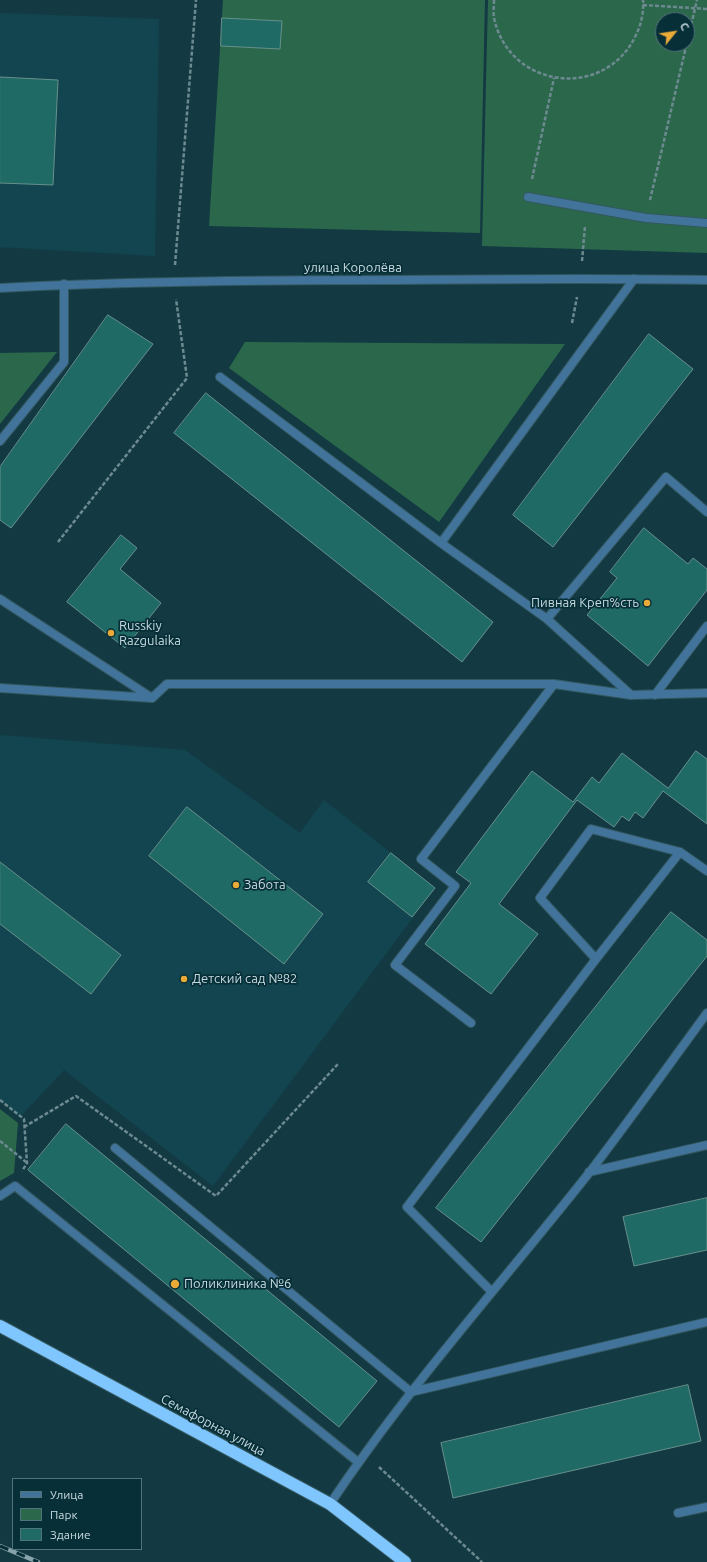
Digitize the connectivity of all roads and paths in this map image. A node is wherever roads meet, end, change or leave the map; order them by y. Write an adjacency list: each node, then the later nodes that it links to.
1 (196, 0): 14 (path)
2 (494, 0): 8 (path)
3 (643, 0): 5 (path)
4 (698, 0): 6 (path)
5 (643, 5): 6 (path); 8 (path)
6 (696, 9): 7 (path); 10 (path)
7 (707, 9)
8 (554, 78): 9 (path)
9 (528, 197): 10 (street)
10 (646, 218): 11 (street)
11 (707, 223)
12 (634, 279): 13 (street, улица Королёва); 14 (street, улица Королёва); 21 (street)
13 (707, 280)
14 (174, 281): 15 (street, улица Королёва); 20 (path)
15 (64, 284): 16 (street, улица Королёва); 18 (street)
16 (0, 288)
17 (220, 377): 21 (street)
18 (0, 441)
19 (707, 512): 23 (street)
20 (58, 542)
21 (441, 543): 23 (street)
22 (0, 598): 30 (street)
23 (547, 619): 28 (street)
24 (707, 626): 29 (street)
25 (554, 684): 28 (street); 30 (street); 35 (street)
26 (0, 688): 30 (street)
27 (707, 693): 29 (street)
28 (631, 695): 29 (street)
29 (655, 695)
30 (152, 698)
31 (680, 852): 32 (street); 33 (street); 33 (street)
32 (707, 871)
33 (596, 958): 44 (street)
34 (707, 1013): 42 (street)
35 (471, 1023)
36 (338, 1064): 37 (path)
37 (24, 1127)
38 (0, 1141): 41 (path)
39 (707, 1145): 42 (street)
40 (115, 1148): 47 (street)
41 (27, 1163)
42 (589, 1172): 44 (street)
43 (0, 1196): 49 (street)
44 (492, 1292): 47 (street)
45 (707, 1322): 47 (street)
46 (0, 1326): 50 (highway, Семафорная улица)
47 (411, 1392): 48 (street)
48 (364, 1453): 49 (street); 54 (path)
49 (358, 1462): 50 (street)
50 (330, 1504): 53 (highway, Семафорная улица)
51 (707, 1507): 52 (street)
52 (678, 1512)
53 (405, 1562)
54 (482, 1562)

